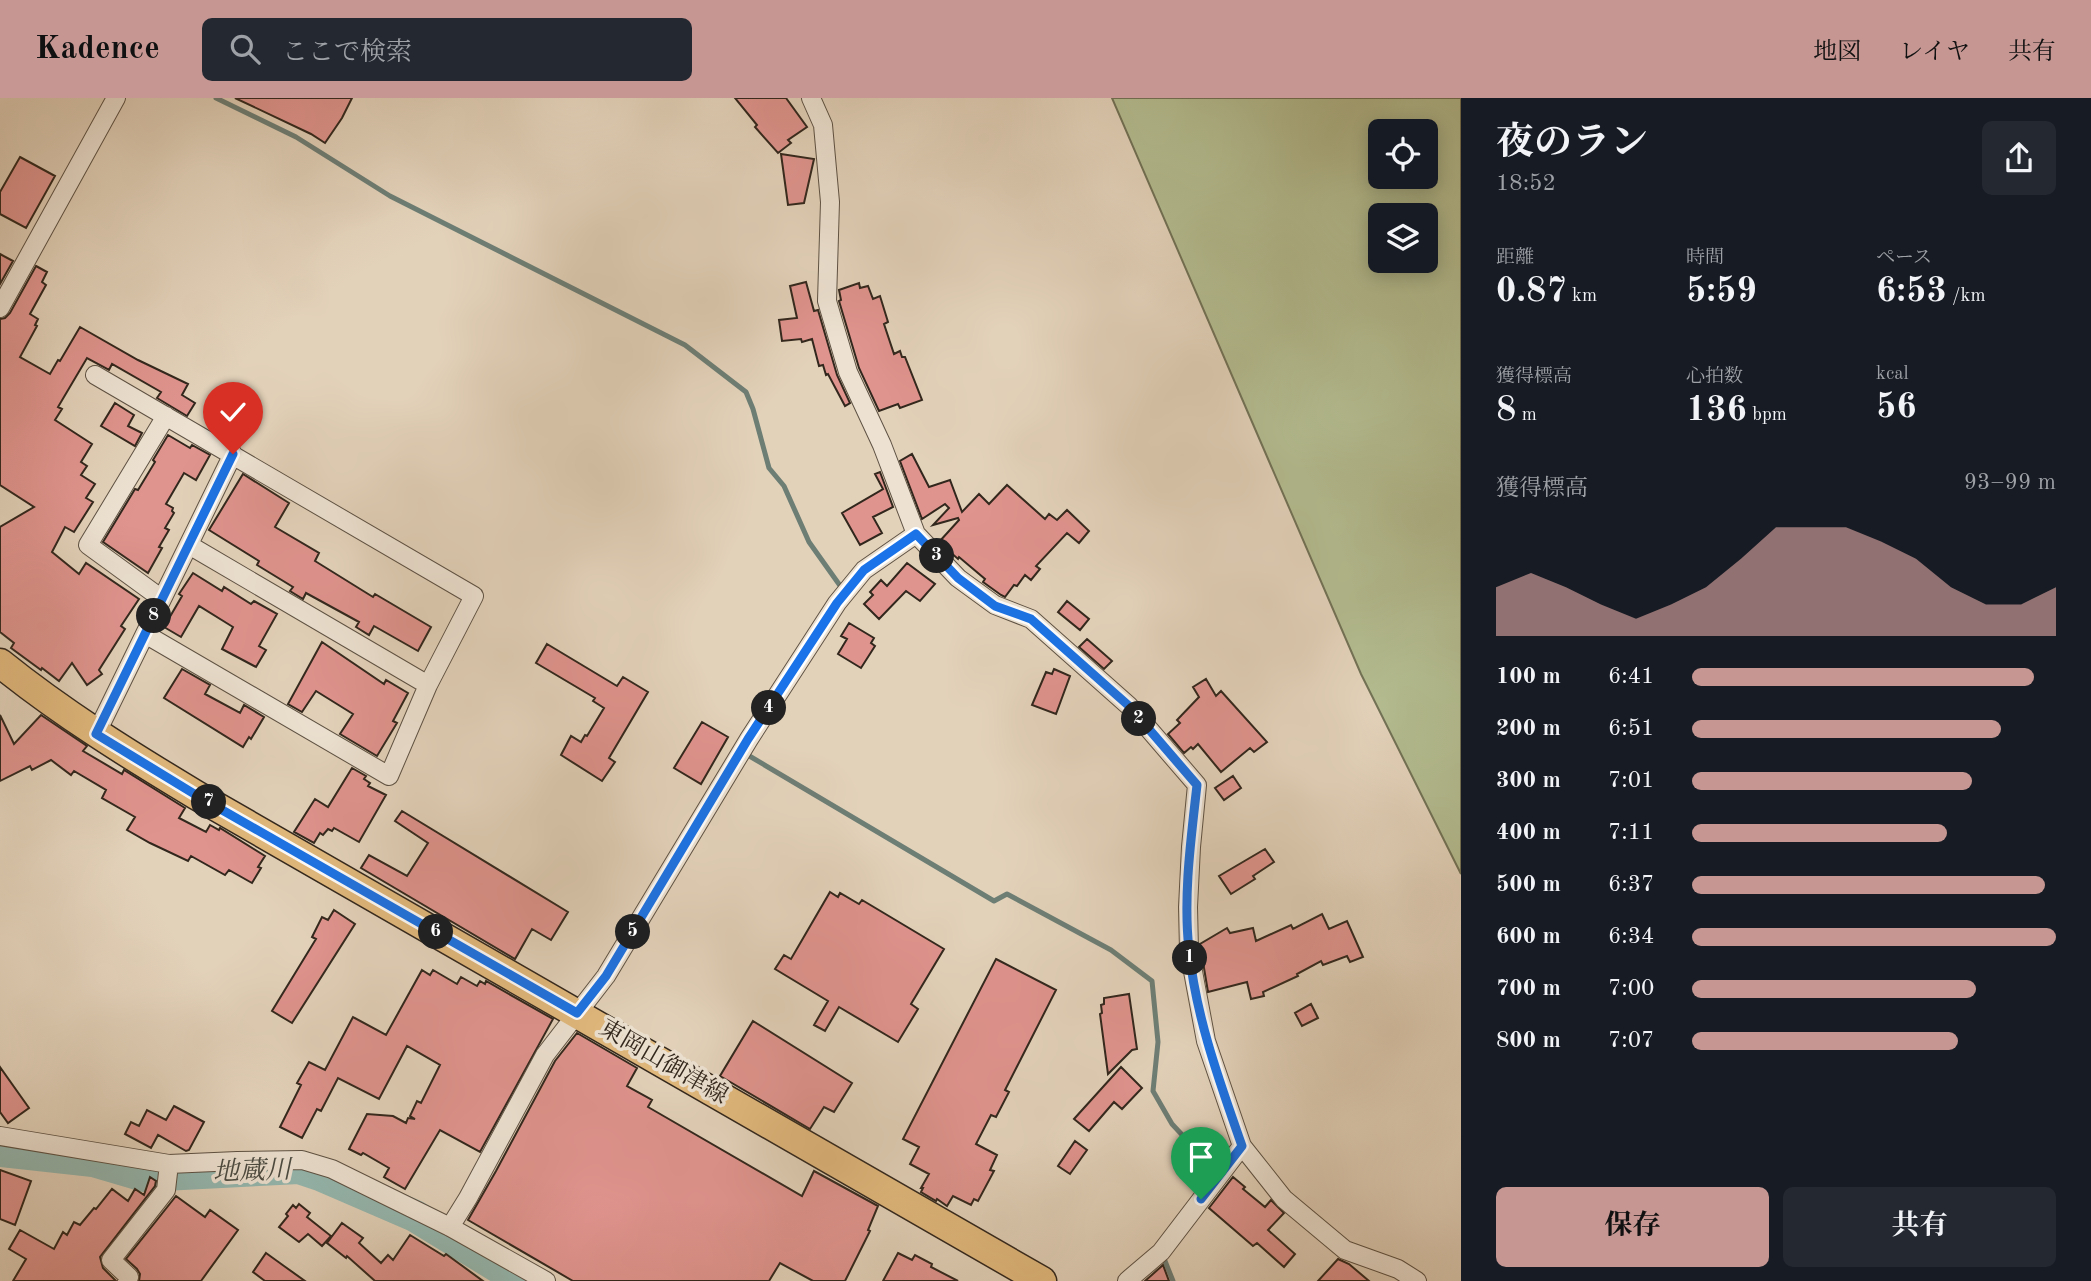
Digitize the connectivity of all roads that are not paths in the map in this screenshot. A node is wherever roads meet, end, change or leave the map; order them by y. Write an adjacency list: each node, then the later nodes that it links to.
1 (116, 98): 3 (street)
2 (811, 98): 7 (street)
3 (0, 308)
4 (95, 375): 5 (street)
5 (166, 416): 6 (street); 9 (street)
6 (233, 454): 8 (street); 12 (street)
7 (916, 534): 14 (street); 16 (street)
8 (188, 545): 9 (street); 12 (street)
9 (162, 599): 10 (street)
10 (145, 634): 12 (street); 13 (street)
11 (0, 663): 13 (main road, 東岡山御津線)
12 (428, 685)
13 (96, 734): 14 (main road, 東岡山御津線)
14 (577, 1013): 18 (street); 22 (main road, 東岡山御津線)
15 (0, 1136): 17 (street)
16 (1242, 1146): 23 (street); 24 (street)
17 (169, 1164): 18 (street); 20 (street)
18 (450, 1227): 19 (street)
19 (521, 1275): 21 (street)
20 (127, 1281)
21 (547, 1281)
22 (1042, 1281)
23 (1127, 1281)
24 (1417, 1281)

